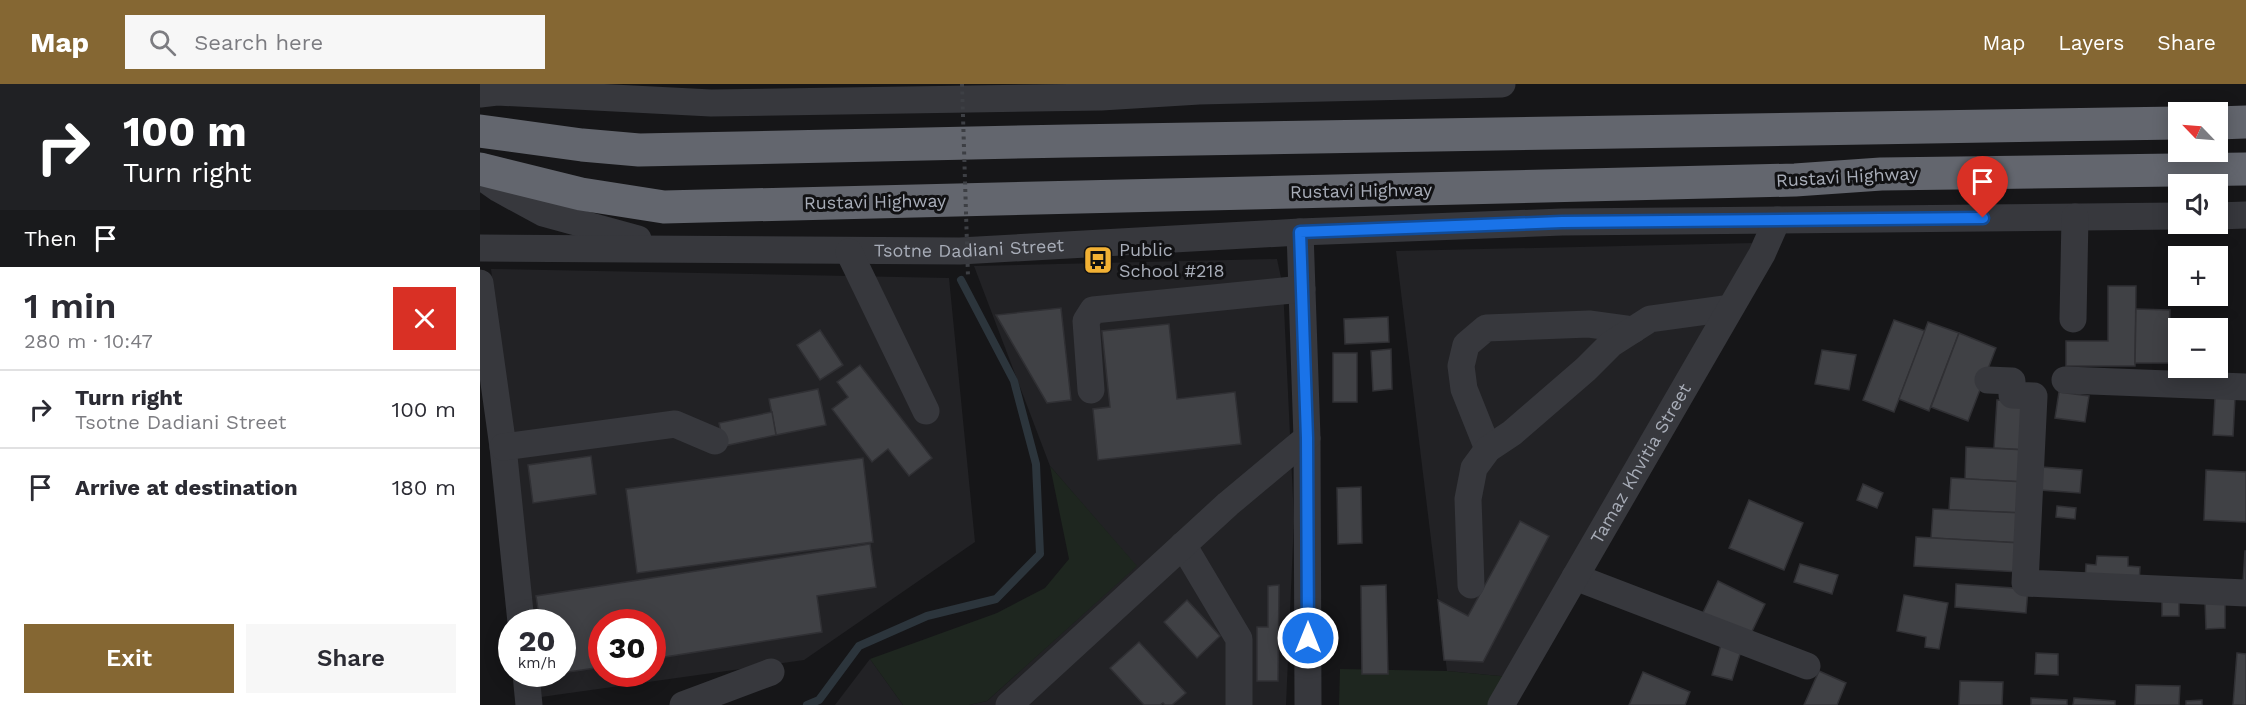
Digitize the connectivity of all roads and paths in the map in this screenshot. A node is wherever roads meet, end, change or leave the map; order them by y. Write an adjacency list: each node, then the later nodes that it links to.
1 (962, 84): 22 (path, bridge)
2 (1502, 84): 3 (street)
3 (1199, 87): 4 (street)
4 (491, 90): 5 (street)
5 (480, 121)
6 (2246, 122): 8 (highway)
7 (2168, 123): 9 (highway)
8 (2228, 123)
9 (480, 131)
10 (480, 169): 11 (highway, Rustavi Highway)
11 (2246, 169)
12 (480, 176): 20 (street)
13 (2168, 216): 16 (street, Tsotne Dadiani Street)
14 (2228, 216): 15 (street)
15 (2246, 216)
16 (2075, 217): 17 (street, Tsotne Dadiani Street); 26 (street)
17 (1777, 220): 18 (street, Tsotne Dadiani Street); 25 (street, Tamaz Khvitia Street)
18 (1300, 232): 21 (street, Tsotne Dadiani Street); 24 (street)
19 (480, 248): 20 (street, Tsotne Dadiani Street)
20 (674, 249): 21 (street, Tsotne Dadiani Street)
21 (849, 252): 32 (street)
22 (968, 277)
23 (480, 283): 35 (street)
24 (1302, 290): 31 (street); 33 (street)
25 (1730, 308): 27 (street); 38 (street, Tamaz Khvitia Street)
26 (2073, 319)
27 (1633, 330): 36 (street); 36 (street)
28 (1988, 380): 40 (street)
29 (2065, 380): 30 (street)
30 (2246, 387)
31 (1091, 390)
32 (926, 411)
33 (1307, 438): 37 (street); 49 (street)
34 (715, 441): 35 (street)
35 (503, 447): 41 (street)
36 (1488, 449): 39 (street)
37 (1183, 545): 47 (street); 48 (street)
38 (1575, 578): 42 (street); 50 (street, Tamaz Khvitia Street)
39 (1471, 585)
40 (2246, 593)
41 (520, 609)
42 (1807, 666)
43 (771, 672): 46 (street)
44 (529, 687): 45 (street)
45 (532, 704)
46 (683, 705)
47 (1009, 705)
48 (1239, 705)
49 (1308, 705)
50 (1501, 705)

